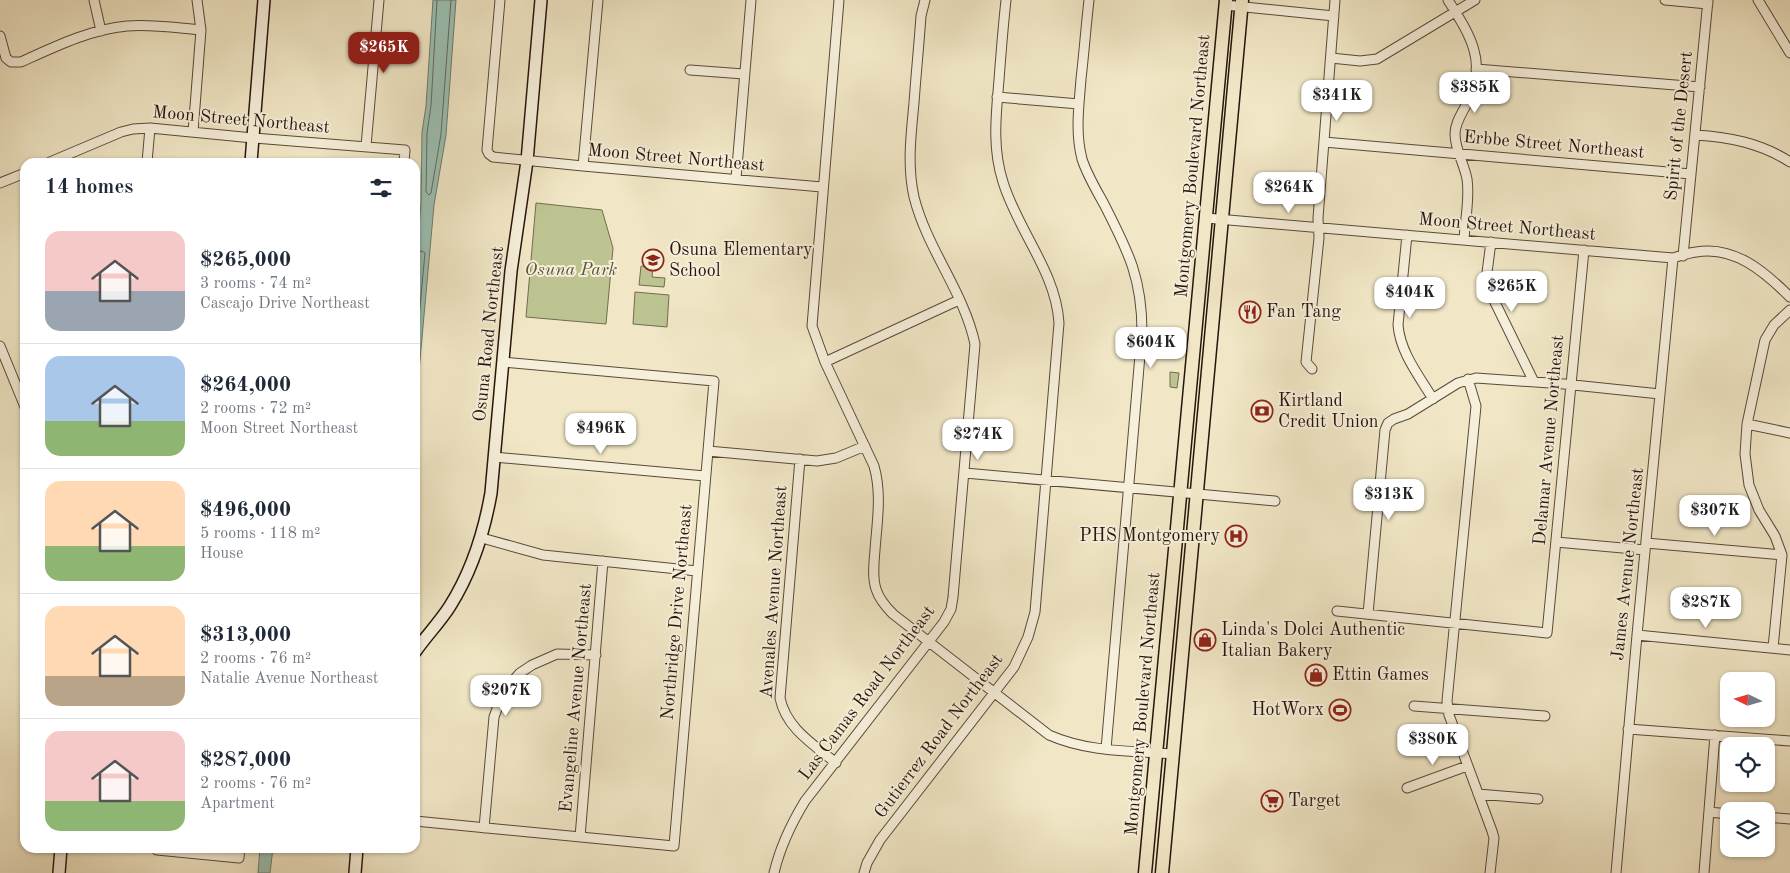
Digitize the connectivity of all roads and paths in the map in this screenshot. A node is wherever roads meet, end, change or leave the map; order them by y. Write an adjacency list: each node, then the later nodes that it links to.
1 (94, 0): 24 (street)
2 (197, 0): 23 (street)
3 (264, 0): 37 (street)
4 (379, 0): 39 (street)
5 (500, 0): 45 (street, Moon Street Northeast)
6 (541, 0): 45 (street, Osuna Road Northeast)
7 (598, 0): 47 (street)
8 (750, 0): 30 (street)
9 (839, 0): 52 (street)
10 (925, 0): 63 (street, Las Camas Road Northeast)
11 (1006, 0): 32 (street, Gutierrez Road Northeast)
12 (1089, 0): 33 (street)
13 (1336, 0): 22 (street)
14 (1448, 0): 21 (street)
15 (1475, 0): 21 (street)
16 (1664, 0): 19 (street)
17 (1758, 0): 26 (street)
18 (1226, 2): 20 (street); 53 (main road, Montgomery Boulevard Northeast)
19 (1708, 2): 31 (street, Spirit of the Desert)
20 (1242, 3): 22 (street); 54 (main road, Montgomery Boulevard Northeast)
21 (1455, 12): 27 (street); 28 (street)
22 (1334, 16): 27 (street)
23 (201, 30): 24 (street); 35 (street)
24 (101, 31): 25 (street)
25 (0, 36)
26 (1790, 53)
27 (1331, 58): 38 (street)
28 (1476, 69): 31 (street); 40 (street)
29 (690, 70): 30 (street)
30 (744, 74): 50 (street)
31 (1700, 87): 36 (street, Spirit of the Desert)
32 (997, 97): 33 (street); 83 (street, Gutierrez Road Northeast)
33 (1079, 104): 84 (street)
34 (150, 128): 35 (street, Moon Street Northeast); 41 (street, Moon Street Northeast); 42 (street)
35 (193, 132): 37 (street, Moon Street Northeast)
36 (1695, 135): 46 (street); 48 (street, Spirit of the Desert)
37 (253, 138): 39 (street, Moon Street Northeast); 43 (street)
38 (1324, 142): 40 (street, Erbbe Street Northeast); 55 (street)
39 (366, 146): 44 (street, Moon Street Northeast)
40 (1459, 153): 48 (street, Erbbe Street Northeast); 57 (street)
41 (59, 158)
42 (147, 158)
43 (251, 158)
44 (404, 158)
45 (527, 161): 47 (street, Moon Street Northeast); 66 (street, Osuna Road Northeast)
46 (1790, 162)
47 (583, 166): 50 (street, Moon Street Northeast)
48 (1691, 174): 60 (street, Spirit of the Desert)
49 (20, 175): 51 (street)
50 (736, 179): 52 (street, Moon Street Northeast)
51 (0, 183)
52 (822, 187): 67 (street)
53 (1206, 218): 54 (street, Moon Street Northeast); 85 (main road, Montgomery Boulevard Northeast)
54 (1223, 219): 55 (street, Moon Street Northeast); 86 (main road, Montgomery Boulevard Northeast)
55 (1318, 228): 56 (street, Moon Street Northeast); 68 (street)
56 (1407, 236): 57 (street, Moon Street Northeast); 74 (street)
57 (1464, 240): 58 (street, Moon Street Northeast)
58 (1491, 242): 59 (street, Moon Street Northeast); 70 (street)
59 (1584, 250): 61 (street, Moon Street Northeast); 71 (street, Delamar Avenue Northeast)
60 (1683, 256): 61 (street, Moon Street Northeast); 62 (street, Moon Street Northeast)
61 (1673, 258): 72 (street, James Avenue Northeast)
62 (1790, 297)
63 (959, 300): 67 (street); 81 (street, Las Camas Road Northeast)
64 (1790, 310): 75 (street)
65 (0, 346): 73 (street)
66 (503, 362): 78 (street, Northridge Drive Northeast); 79 (street, Osuna Road Northeast)
67 (825, 362): 77 (street)
68 (1312, 369)
69 (1468, 379): 70 (street); 74 (street); 96 (street)
70 (1534, 382): 71 (street)
71 (1571, 385): 72 (street); 89 (street, Delamar Avenue Northeast)
72 (1660, 394): 90 (street, James Avenue Northeast)
73 (20, 395)
74 (1433, 399): 95 (street)
75 (1747, 424): 76 (street); 91 (street)
76 (1790, 433)
77 (865, 446): 80 (street); 98 (street)
78 (708, 451): 80 (street); 82 (street, Northridge Drive Northeast)
79 (494, 457): 82 (street); 88 (street, Osuna Road Northeast)
80 (800, 459): 113 (street, Avenales Avenue Northeast)
81 (965, 473): 83 (street); 98 (street, Las Camas Road Northeast)
82 (705, 476): 93 (street, Northridge Drive Northeast)
83 (1047, 480): 84 (street); 103 (street, Gutierrez Road Northeast)
84 (1129, 488): 85 (street); 110 (street)
85 (1181, 493): 86 (street); 111 (main road, Montgomery Boulevard Northeast)
86 (1197, 494): 87 (street); 112 (main road, Montgomery Boulevard Northeast)
87 (1275, 501)
88 (482, 538): 92 (street); 99 (street, Osuna Road Northeast)
89 (1556, 542): 90 (street); 96 (street, Delamar Avenue Northeast)
90 (1646, 547): 91 (street); 97 (street, James Avenue Northeast)
91 (1782, 555): 100 (street)
92 (603, 562): 93 (street); 102 (street, Evangeline Avenue Northeast)
93 (697, 571): 124 (street, Northridge Drive Northeast)
94 (1337, 611): 95 (street)
95 (1368, 614): 96 (street)
96 (1454, 624): 105 (street)
97 (1637, 634): 100 (street); 107 (street, James Avenue Northeast)
98 (929, 642): 103 (street); 113 (street, Las Camas Road Northeast)
99 (420, 645)
100 (1773, 648): 101 (street)
101 (1790, 650)
102 (596, 655): 123 (street); 124 (street, Evangeline Avenue Northeast)
103 (994, 694): 110 (street); 132 (street, Gutierrez Road Northeast)
104 (1414, 706): 105 (street)
105 (1448, 708): 106 (street); 114 (street)
106 (1545, 716)
107 (1628, 729): 108 (street); 136 (street, James Avenue Northeast)
108 (1715, 735): 109 (street); 118 (street)
109 (1790, 741)
110 (1106, 749): 111 (street)
111 (1156, 753): 112 (street); 133 (main road, Montgomery Boulevard Northeast)
112 (1173, 754): 134 (main road, Montgomery Boulevard Northeast)
113 (836, 763): 131 (street, Las Camas Road Northeast)
114 (1467, 766): 115 (street); 116 (street)
115 (1407, 788)
116 (1478, 794): 117 (street); 135 (street)
117 (1538, 799)
118 (1709, 812): 119 (street); 137 (street)
119 (1720, 813)
120 (1775, 818): 121 (street)
121 (1790, 819)
122 (420, 822): 123 (street)
123 (484, 828): 124 (street)
124 (580, 837)
125 (61, 853): 129 (street)
126 (193, 853): 127 (street)
127 (240, 853)
128 (357, 853): 130 (street)
129 (59, 873)
130 (355, 873)
131 (774, 873)
132 (864, 873)
133 (1145, 873)
134 (1162, 873)
135 (1490, 873)
136 (1616, 873)
137 (1704, 873)

